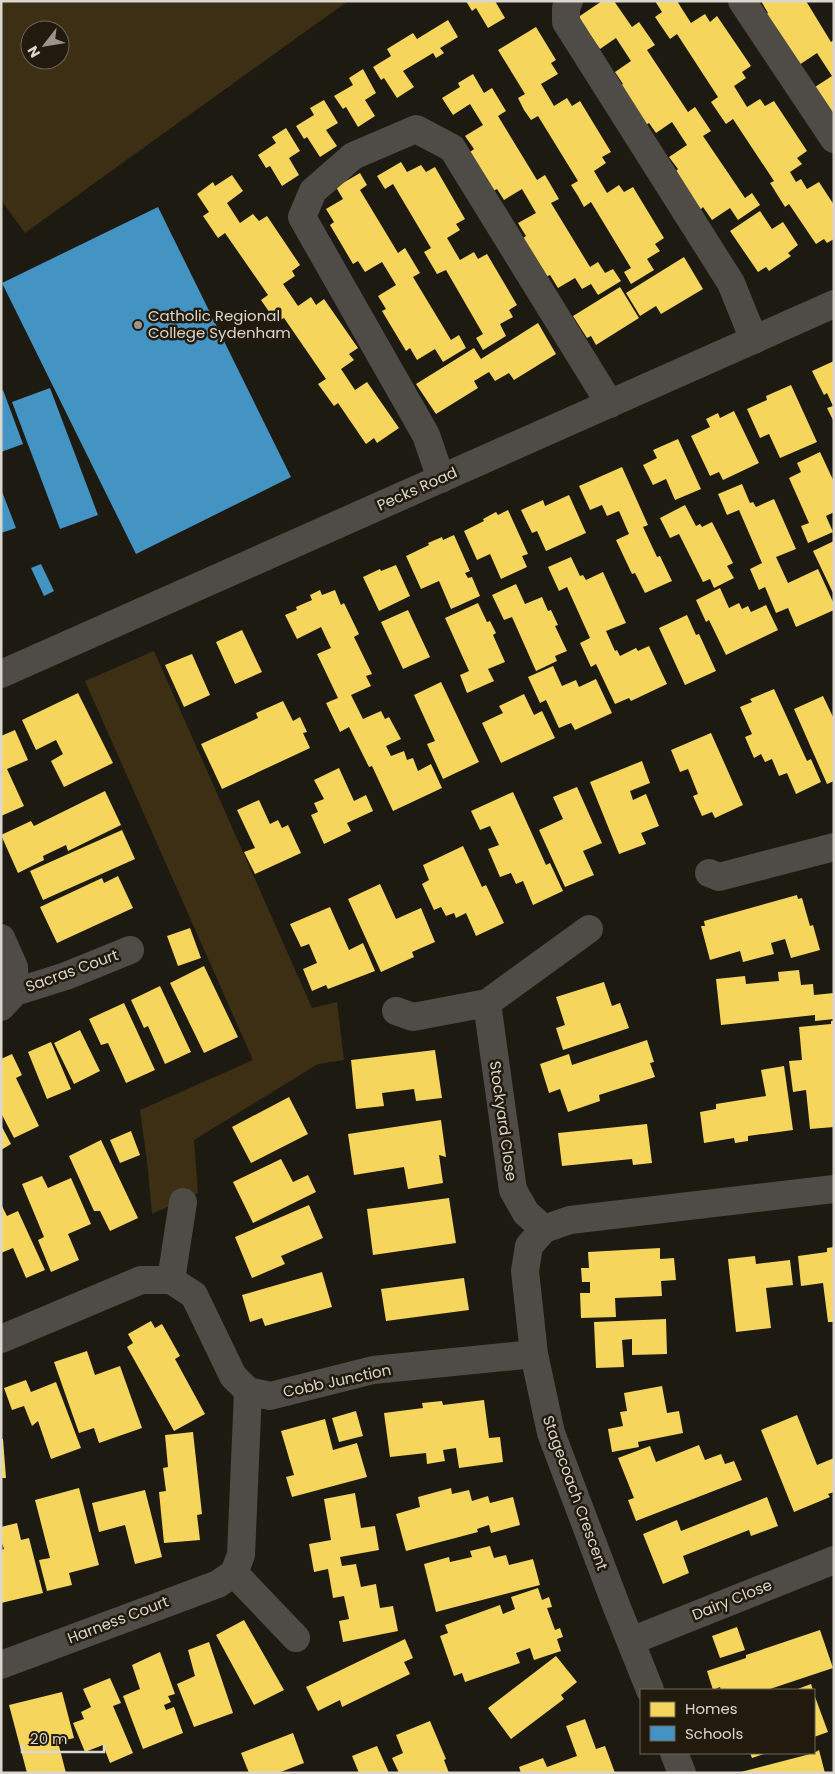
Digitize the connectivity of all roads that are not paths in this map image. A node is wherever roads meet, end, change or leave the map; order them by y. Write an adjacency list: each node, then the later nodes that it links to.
1 (569, 1): 5 (street)
2 (742, 1): 3 (street)
3 (834, 139)
4 (834, 304): 5 (street, Pecks Road)
5 (754, 340): 6 (street, Pecks Road)
6 (610, 404): 7 (street, Pecks Road); 7 (street)
7 (441, 478): 8 (street, Pecks Road)
8 (1, 674)
9 (834, 847): 10 (street)
10 (710, 873)
11 (589, 929): 15 (street)
12 (1, 938): 14 (street, Sacras Court)
13 (130, 950): 14 (street, Sacras Court)
14 (8, 1000)
15 (487, 1003): 16 (street); 19 (street, Stockyard Close)
16 (396, 1011)
17 (834, 1189): 19 (street)
18 (183, 1202): 20 (street)
19 (544, 1229): 22 (street, Stagecoach Crescent)
20 (171, 1280): 21 (street); 23 (street)
21 (1, 1339)
22 (534, 1354): 23 (street, Cobb Junction); 27 (street, Stagecoach Crescent)
23 (248, 1391): 25 (street)
24 (834, 1560): 27 (street, Dairy Close)
25 (234, 1573): 26 (street); 28 (street, Harness Court)
26 (296, 1638)
27 (631, 1641): 29 (street, Stagecoach Crescent)
28 (1, 1665)
29 (650, 1689)
30 (674, 1754): 31 (street)
31 (682, 1773)

